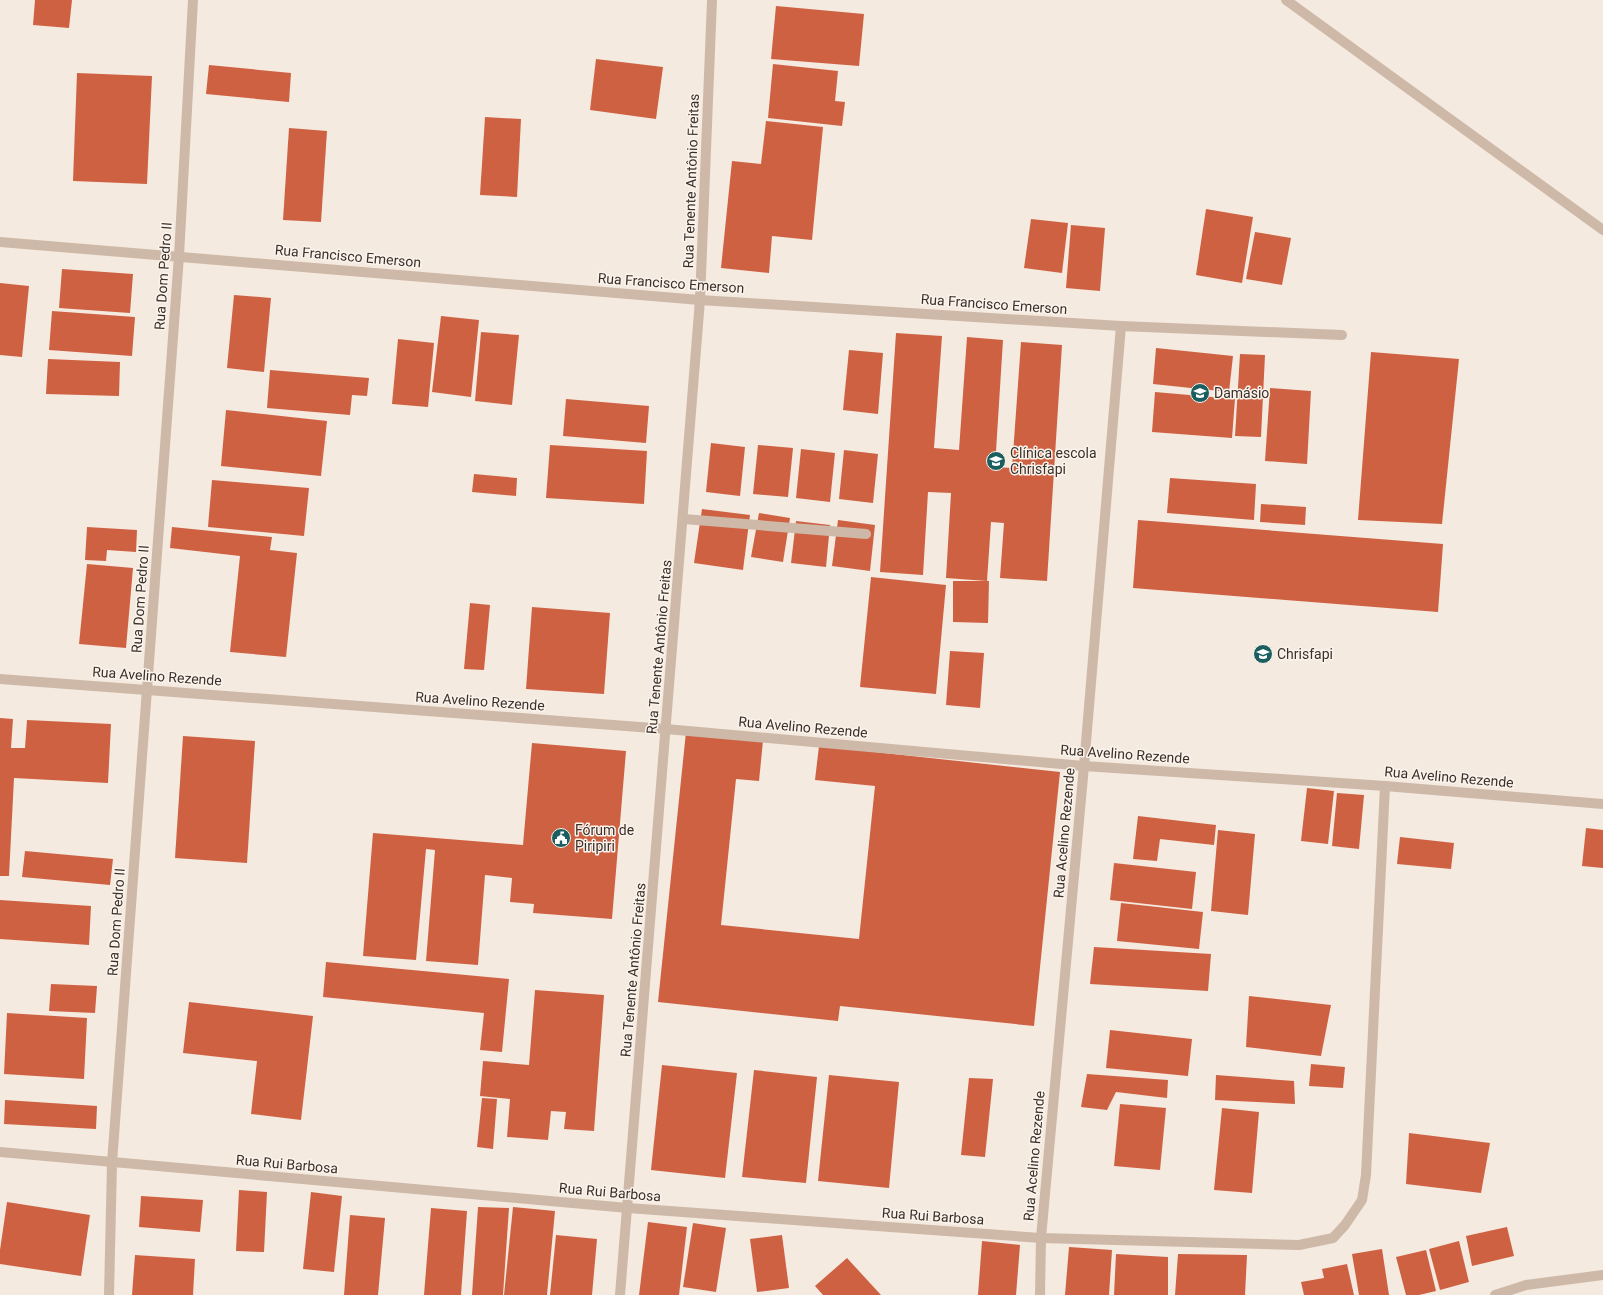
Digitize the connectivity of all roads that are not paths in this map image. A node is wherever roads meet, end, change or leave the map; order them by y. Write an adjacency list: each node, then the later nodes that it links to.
1 (193, 0): 6 (street, Rua Dom Pedro II)
2 (712, 0): 7 (street, Rua Tenente Antônio Freitas)
3 (1286, 0): 4 (street)
4 (1603, 230)
5 (0, 242): 6 (street, Rua Francisco Emerson)
6 (179, 256): 7 (street, Rua Francisco Emerson); 13 (street, Rua Dom Pedro II)
7 (700, 300): 8 (street, Rua Francisco Emerson); 10 (street, Rua Tenente Antônio Freitas)
8 (1121, 326): 9 (street, Rua Francisco Emerson); 15 (street, Rua Acelino Rezende)
9 (1342, 335)
10 (684, 519): 11 (street); 14 (street, Rua Tenente Antônio Freitas)
11 (866, 534)
12 (0, 679): 13 (street, Rua Avelino Rezende)
13 (148, 690): 14 (street, Rua Avelino Rezende); 19 (street, Rua Dom Pedro II)
14 (666, 729): 15 (street, Rua Avelino Rezende); 20 (street, Rua Tenente Antônio Freitas)
15 (1084, 766): 16 (street, Rua Avelino Rezende); 21 (street, Rua Acelino Rezende)
16 (1385, 786): 17 (street, Rua Avelino Rezende); 21 (street, Rua Rui Barbosa)
17 (1603, 804)
18 (0, 1152): 19 (street, Rua Rui Barbosa)
19 (112, 1163): 20 (street, Rua Rui Barbosa); 23 (street, Rua Dom Pedro II)
20 (628, 1208): 21 (street, Rua Rui Barbosa); 24 (street, Rua Tenente Antônio Freitas)
21 (1041, 1238): 25 (street, Rua Acelino Rezende)
22 (1603, 1275): 26 (street)
23 (108, 1295)
24 (620, 1295)
25 (1040, 1295)
26 (1495, 1295)

